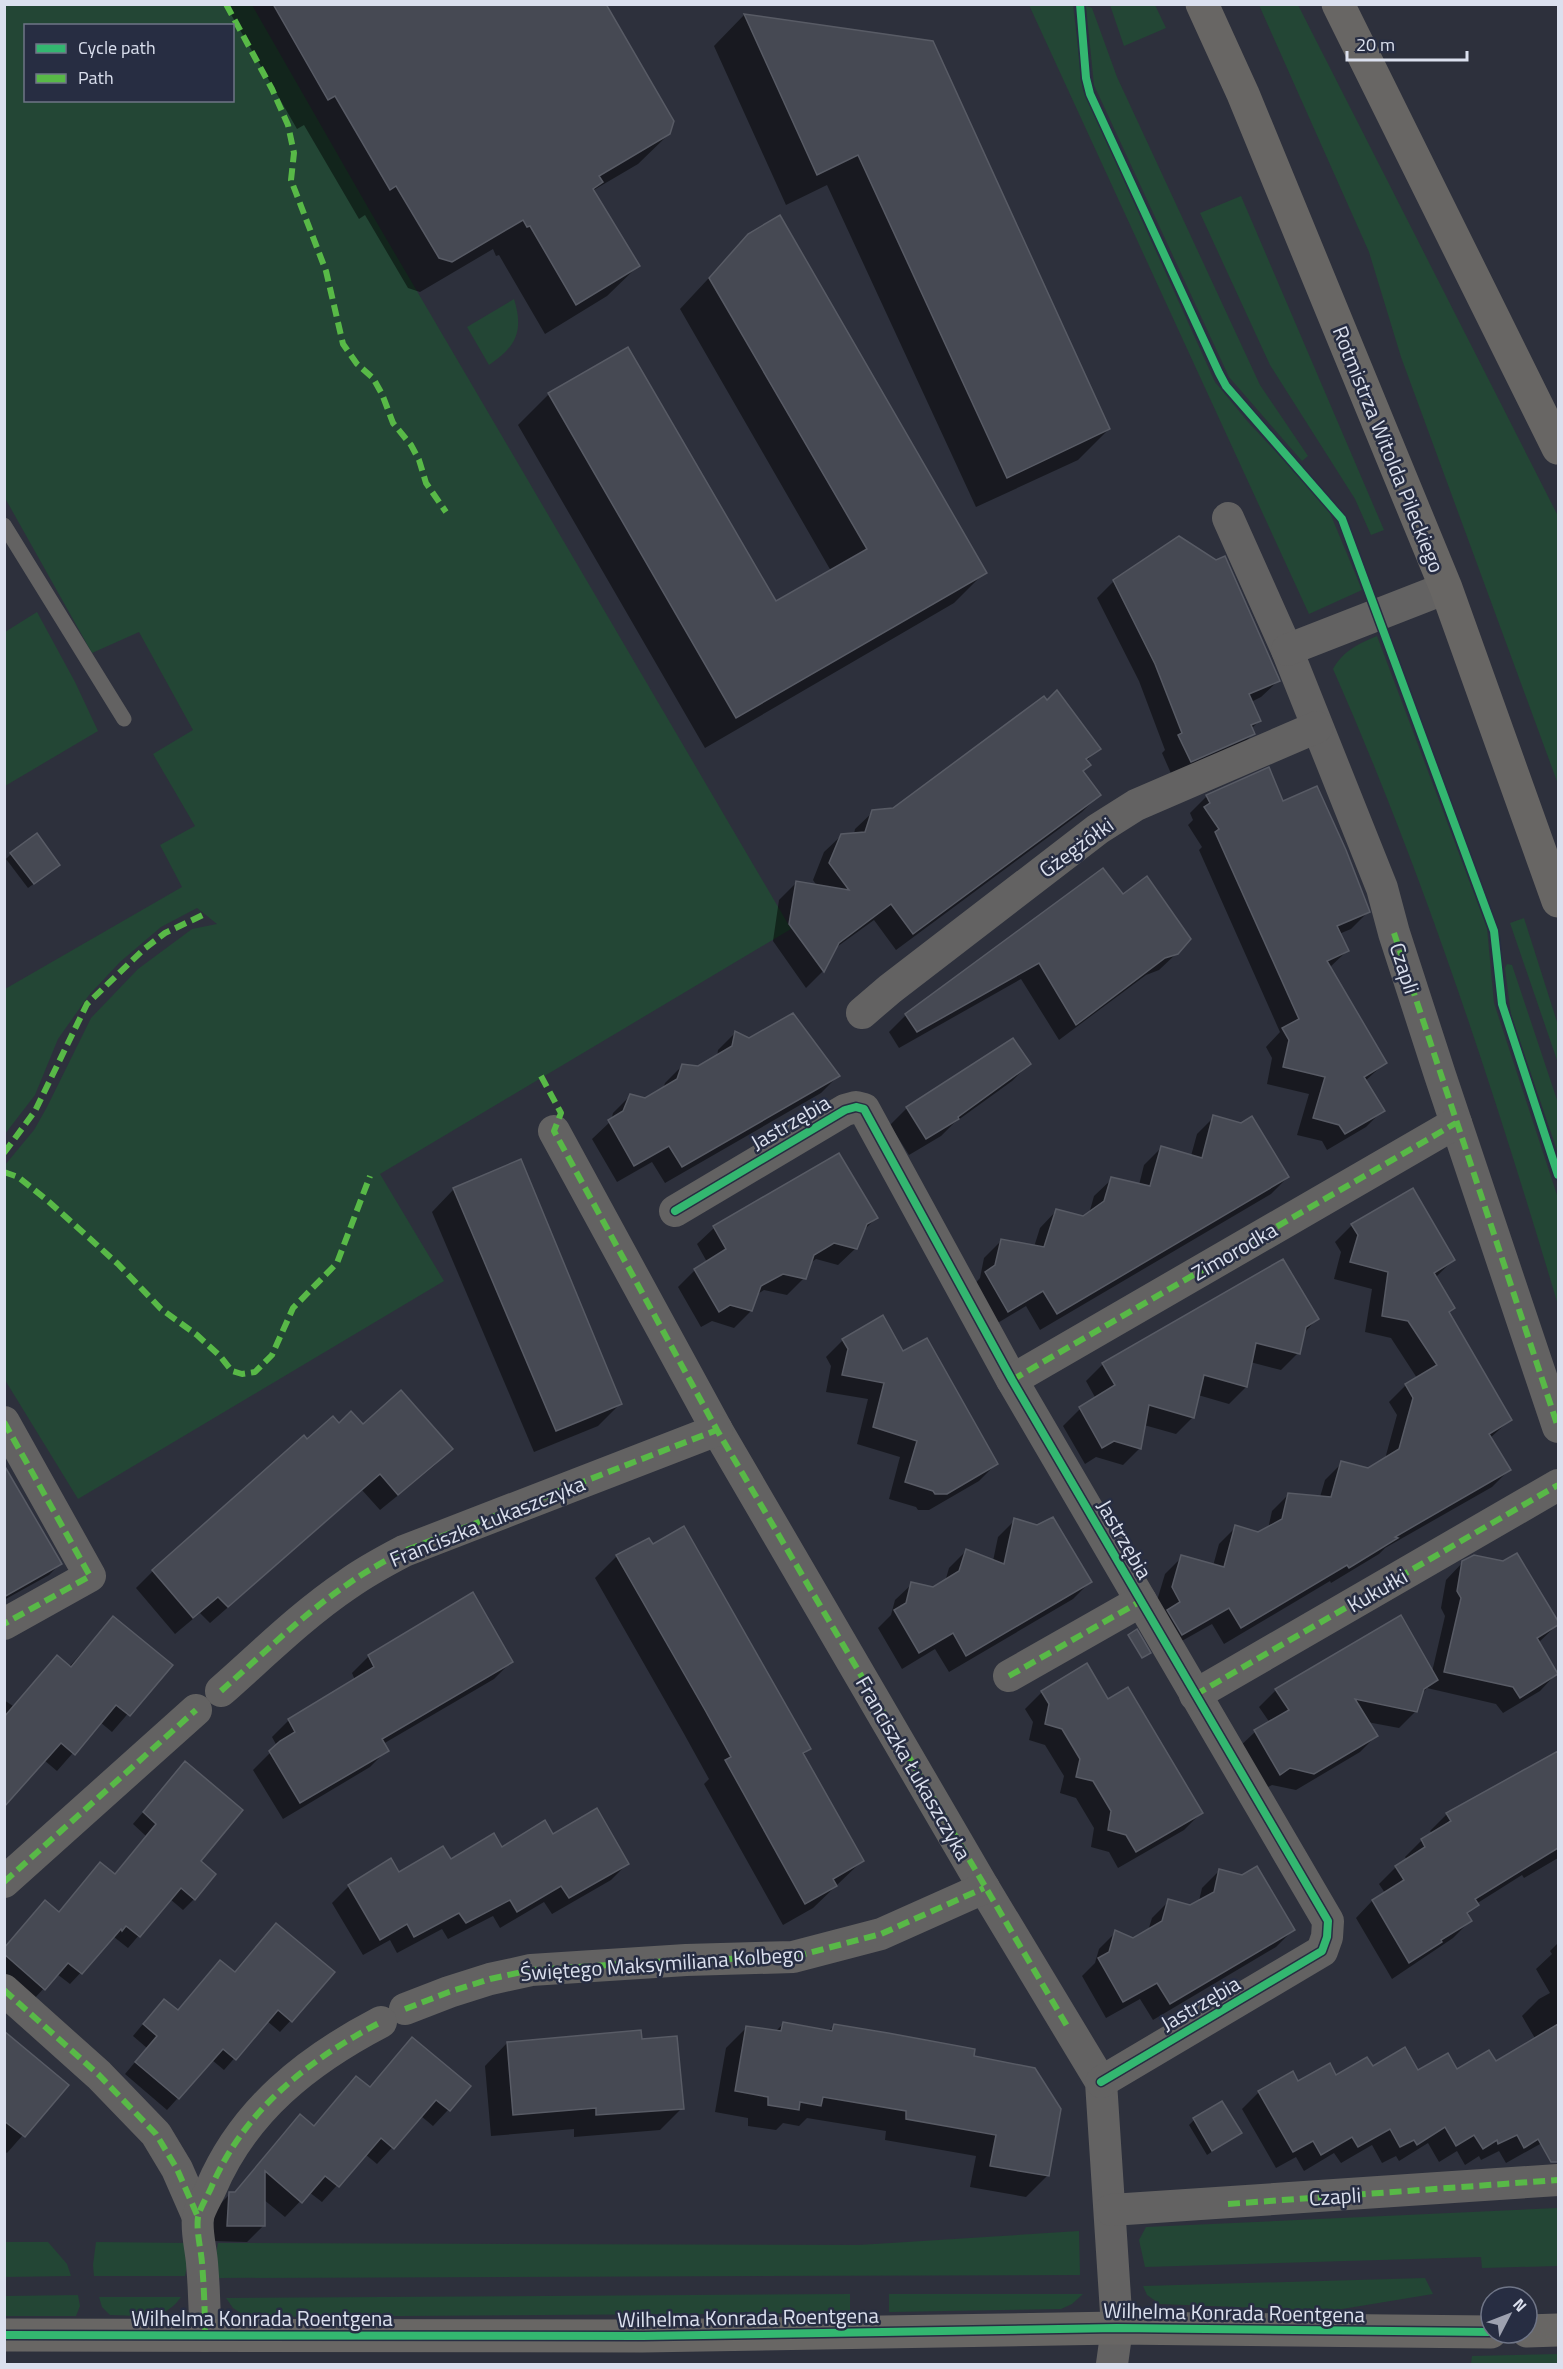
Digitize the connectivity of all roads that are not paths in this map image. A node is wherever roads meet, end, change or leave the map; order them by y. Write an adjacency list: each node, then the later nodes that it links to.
1 (1202, 4): 4 (street, Rotmistrza Witolda Pileckiego)
2 (1221, 4): 4 (street)
3 (1338, 4): 5 (street)
4 (1222, 46): 8 (street, Rotmistrza Witolda Pileckiego)
5 (1558, 448)
6 (1228, 518): 9 (street, Czapli)
7 (4, 525): 10 (lane)
8 (1446, 588): 9 (street); 12 (street, Rotmistrza Witolda Pileckiego)
9 (1287, 650): 11 (street, Czapli)
10 (124, 718)
11 (1317, 727): 13 (street, Gżegżółki); 14 (street, Czapli)
12 (1558, 901)
13 (862, 1013)
14 (1456, 1123): 17 (street, Zimorodka); 19 (street, Czapli)
15 (554, 1131): 20 (street, Franciszka Łukaszczyka)
16 (675, 1210): 17 (street, Jastrzębia)
17 (1012, 1380): 22 (street, Jastrzębia)
18 (4, 1422): 23 (street)
19 (1558, 1427)
20 (717, 1430): 25 (street, Franciszka Łukaszczyka); 29 (street, Franciszka Łukaszczyka)
21 (1558, 1485): 26 (street, Kukułki)
22 (1141, 1601): 24 (street); 26 (street, Jastrzębia)
23 (4, 1624)
24 (1009, 1676)
25 (220, 1691)
26 (1194, 1695): 31 (street, Jastrzębia)
27 (196, 1710): 28 (street)
28 (4, 1882)
29 (984, 1888): 31 (street, Franciszka Łukaszczyka); 34 (street, Świętego Maksymiliana Kolbego)
30 (4, 1990): 34 (street, Świętego Maksymiliana Kolbego)
31 (1101, 2082): 33 (street)
32 (1558, 2180): 33 (street, Czapli)
33 (1111, 2210): 35 (street)
34 (198, 2217): 40 (street, Świętego Maksymiliana Kolbego)
35 (1117, 2328): 38 (street, Wilhelma Konrada Roentgena); 40 (street, Wilhelma Konrada Roentgena); 41 (street)
36 (1558, 2330): 37 (street)
37 (1539, 2331)
38 (1479, 2332)
39 (4, 2336): 40 (street, Wilhelma Konrada Roentgena)
40 (205, 2336)
41 (1112, 2364)

